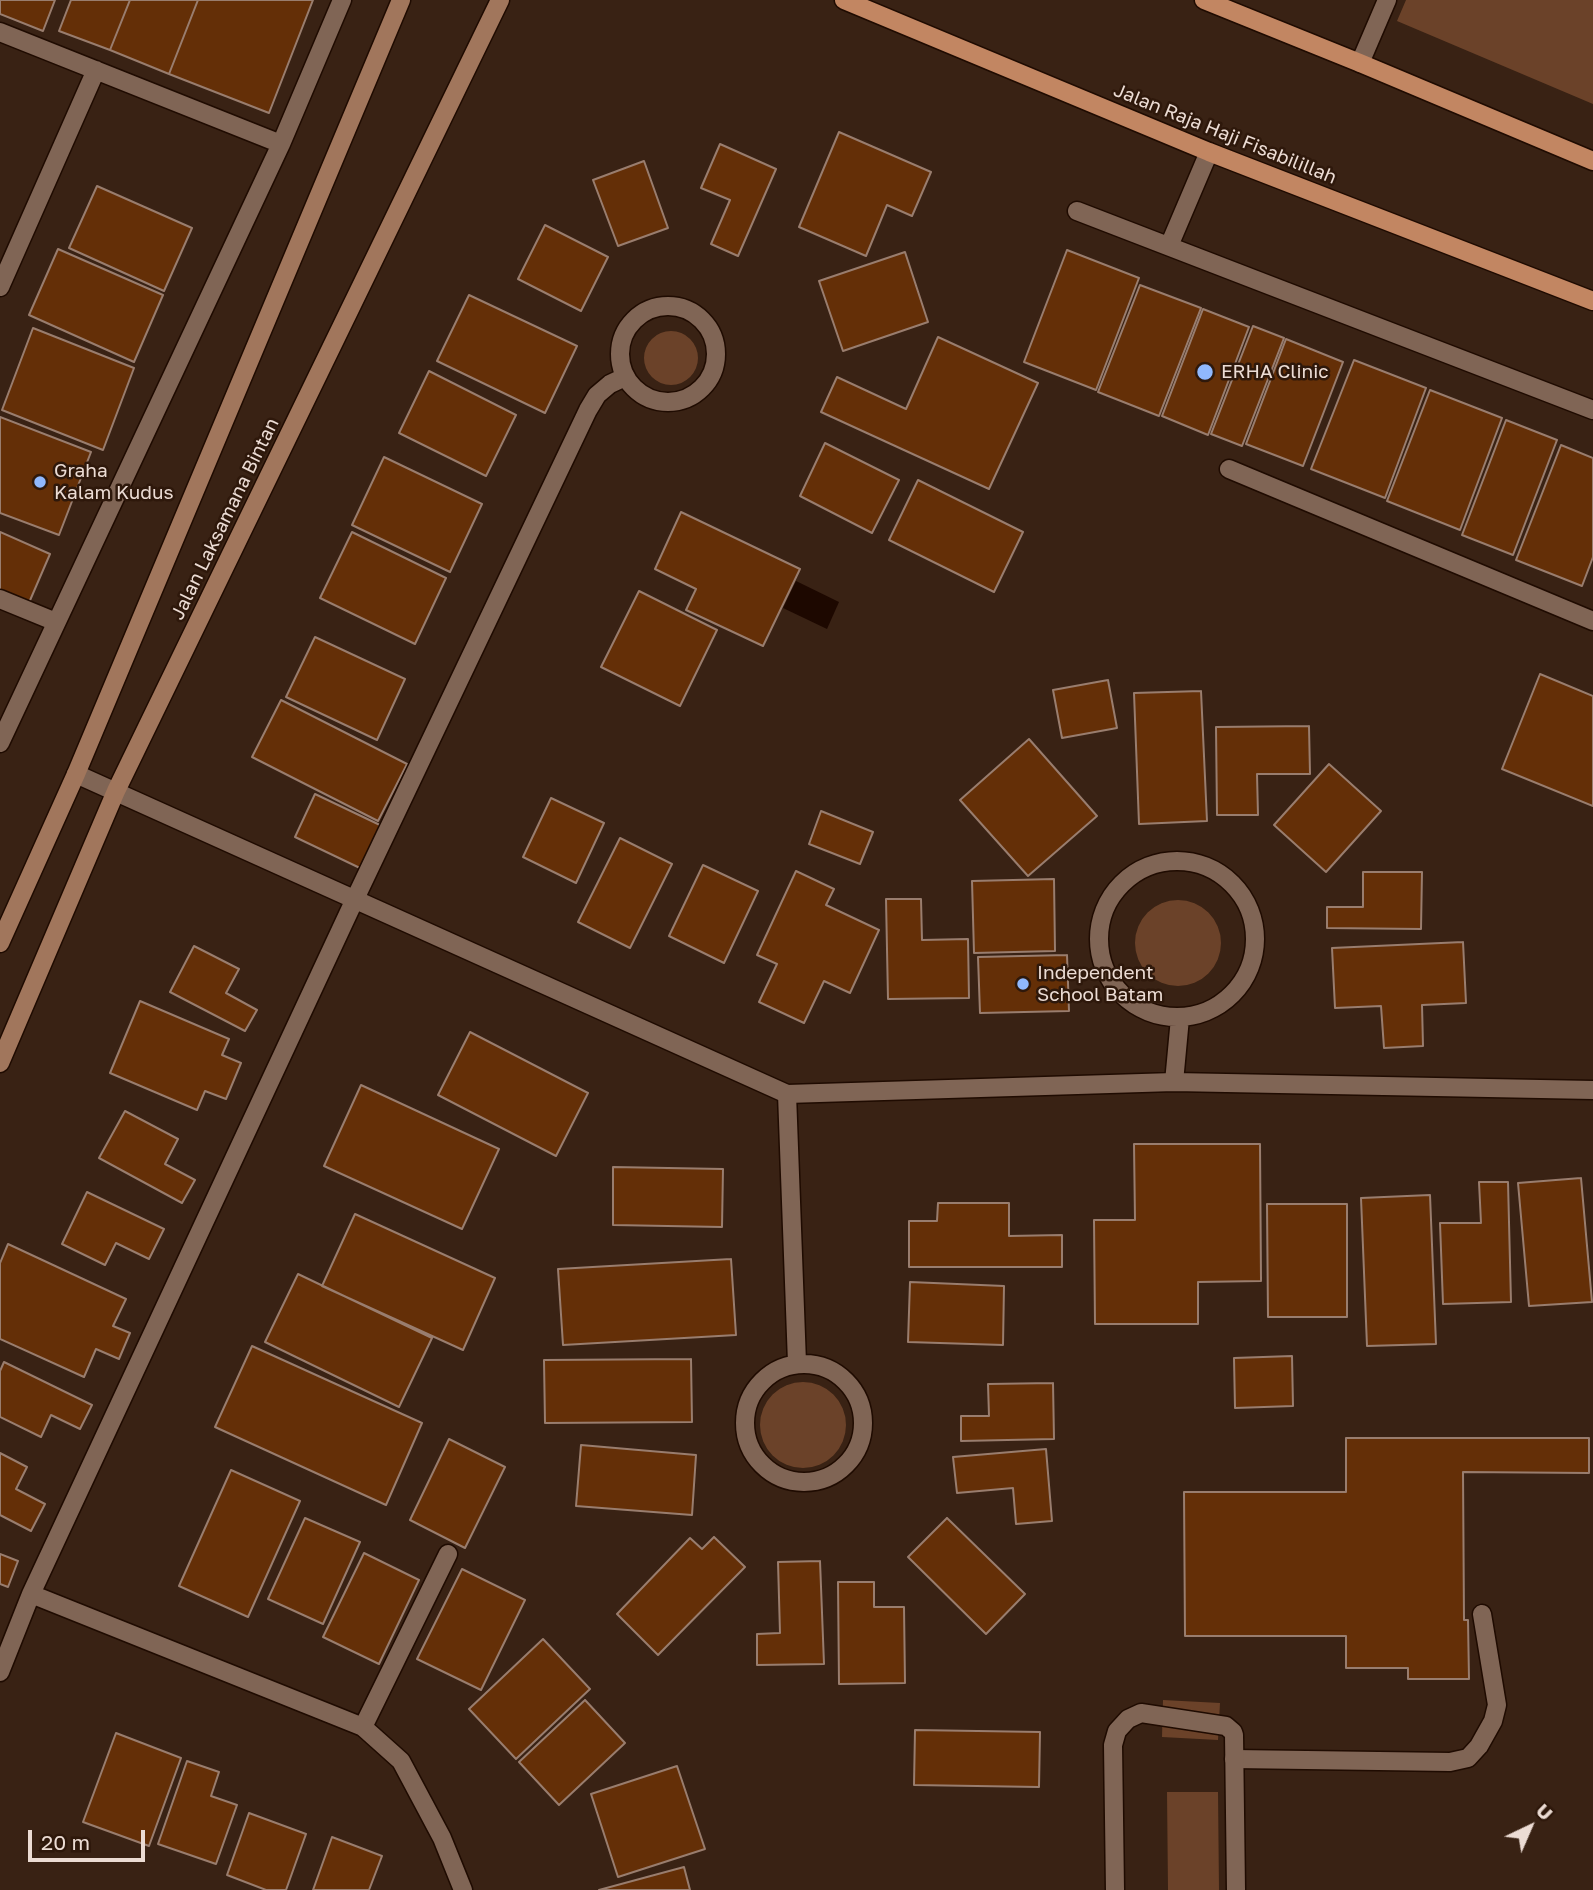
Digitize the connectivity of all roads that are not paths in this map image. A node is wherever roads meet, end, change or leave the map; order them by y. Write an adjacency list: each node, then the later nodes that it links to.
1 (342, 0): 10 (street)
2 (401, 0): 24 (main road, Jalan Laksamana Bintan)
3 (500, 0): 25 (main road, Jalan Laksamana Bintan)
4 (844, 0): 11 (main road, Jalan Raja Haji Fisabilillah)
5 (1387, 0): 8 (street)
6 (1212, 2): 8 (main road)
7 (0, 32): 9 (street)
8 (1360, 63): 12 (main road)
9 (96, 69): 10 (street); 15 (street)
10 (281, 144): 22 (street)
11 (1209, 152): 14 (street); 16 (main road, Jalan Raja Haji Fisabilillah)
12 (1593, 161)
13 (1077, 211): 14 (street)
14 (1169, 246): 18 (street)
15 (0, 287)
16 (1593, 301)
17 (625, 377): 17 (street); 26 (street)
18 (1593, 410)
19 (1229, 469): 21 (street)
20 (0, 598): 22 (street)
21 (1593, 621)
22 (56, 622): 23 (street)
23 (0, 743)
24 (76, 774): 25 (street); 27 (main road, Jalan Laksamana Bintan)
25 (117, 791): 26 (street); 29 (main road, Jalan Laksamana Bintan)
26 (355, 900): 32 (street); 35 (street)
27 (0, 943)
28 (1180, 1018): 28 (street); 30 (street)
29 (0, 1063)
30 (1174, 1082): 31 (street); 32 (street)
31 (1593, 1090)
32 (787, 1094): 33 (street)
33 (797, 1363): 33 (street)
34 (448, 1554): 38 (street)
35 (31, 1594): 37 (street); 38 (street)
36 (1482, 1614): 39 (street)
37 (0, 1672)
38 (362, 1727): 40 (street)
39 (1234, 1759): 41 (street); 42 (street)
40 (463, 1890)
41 (1115, 1890)
42 (1236, 1890)

